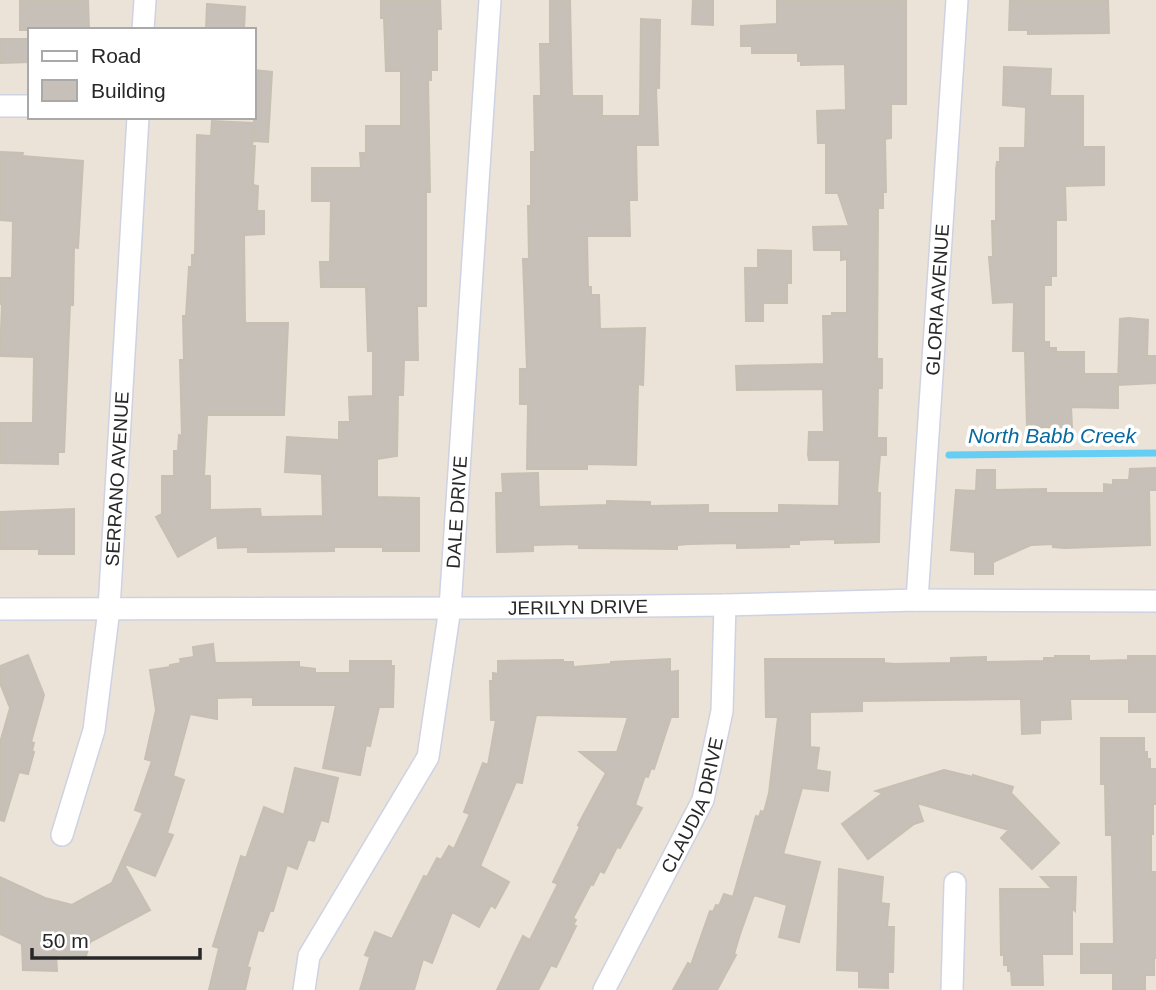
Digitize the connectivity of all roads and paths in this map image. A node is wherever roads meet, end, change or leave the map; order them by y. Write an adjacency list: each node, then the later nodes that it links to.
1 (145, 0): 4 (street)
2 (491, 0): 11 (street, DALE DRIVE)
3 (957, 0): 8 (street, GLORIA AVENUE)
4 (144, 28)
5 (0, 106): 6 (street)
6 (28, 106)
7 (138, 119): 13 (street, SERRANO AVENUE)
8 (917, 600): 9 (street, JERILYN DRIVE); 10 (street, JERILYN DRIVE)
9 (1156, 601)
10 (725, 605): 11 (street, JERILYN DRIVE); 17 (street, CLAUDIA DRIVE)
11 (450, 608): 13 (street, JERILYN DRIVE); 16 (street, DALE DRIVE)
12 (0, 609): 13 (street, JERILYN DRIVE)
13 (109, 609): 14 (street, SERRANO AVENUE)
14 (62, 835)
15 (955, 883): 18 (street)
16 (304, 990)
17 (604, 990)
18 (952, 990)

